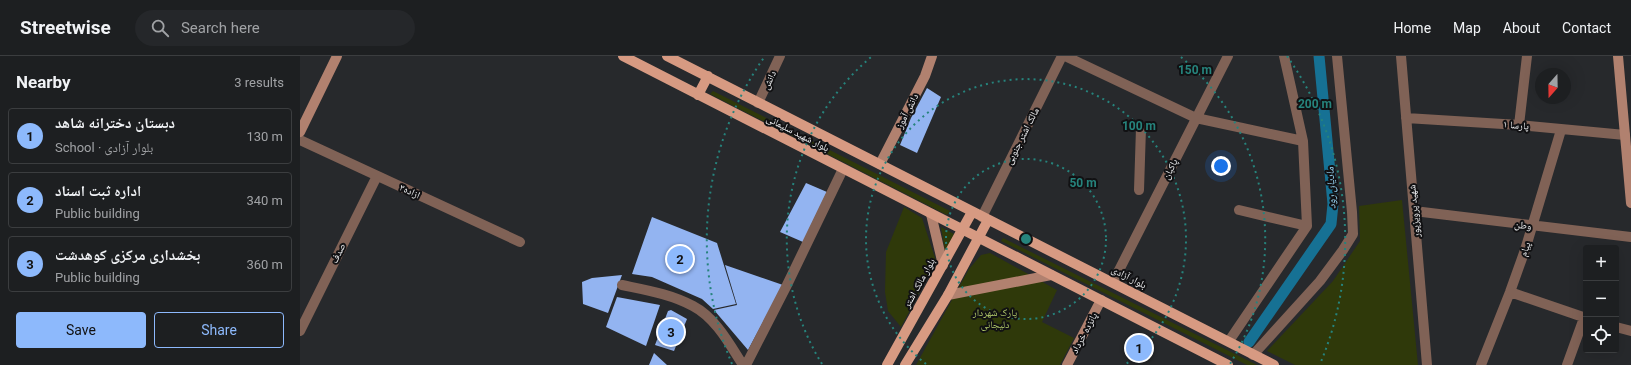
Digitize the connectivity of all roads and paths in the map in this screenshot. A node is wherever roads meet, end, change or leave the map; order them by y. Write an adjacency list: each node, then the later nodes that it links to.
1 (337, 56): 21 (street)
2 (623, 56): 14 (main road, بلوار شهید سلیمانی)
3 (667, 56): 13 (main road, بلوار شهید سلیمانی)
4 (780, 56): 15 (street, دانش)
5 (932, 56): 25 (street, دانش آموز)
6 (1063, 56): 16 (street); 34 (street, مالک اشتر جنوبی)
7 (1228, 56): 16 (street, پاکبان)
8 (1284, 56): 24 (street)
9 (1337, 56): 56 (street)
10 (1401, 56): 17 (street, شهید پرویزپور)
11 (1527, 56): 18 (street)
12 (1618, 56): 22 (street)
13 (708, 76): 14 (main road); 15 (main road, بلوار شهید سلیمانی)
14 (698, 95): 26 (main road, بلوار شهید سلیمانی)
15 (758, 103): 25 (main road, بلوار شهید سلیمانی)
16 (1196, 118): 24 (street); 43 (street, پاکبان)
17 (1406, 118): 18 (street, پارسا ۱); 32 (street, شهید پرویزپور)
18 (1519, 125): 20 (street, پارسا ۱)
19 (1141, 128): 28 (street)
20 (1561, 130): 22 (street, پارسا ۱); 36 (street, پیام)
21 (300, 132)
22 (1625, 135): 29 (street)
23 (300, 140): 27 (street, ازاده۳)
24 (1303, 141): 35 (street)
25 (880, 164): 31 (main road, بلوار شهید سلیمانی)
26 (843, 169): 33 (main road, بلوار شهید سلیمانی); 59 (street)
27 (377, 176): 40 (street, ازاده۳); 51 (street, صدف)
28 (1139, 190)
29 (1631, 203)
30 (1239, 210): 35 (street)
31 (972, 212): 34 (main road, بلوار آزادی); 37 (main road, بلوار مالک اشتر)
32 (1414, 212): 36 (street, وطن); 65 (street, شهید پرویزپور)
33 (931, 214): 37 (main road, بلوار شهید سلیمانی); 41 (street)
34 (985, 218): 38 (main road); 43 (main road, بلوار آزادی)
35 (1307, 226): 53 (street)
36 (1533, 227): 39 (street, وطن); 45 (street, پیام)
37 (963, 229): 38 (main road); 41 (main road, بلوار مالک اشتر)
38 (978, 237): 42 (main road); 46 (main road)
39 (1631, 237)
40 (520, 242)
41 (943, 265): 54 (main road, بلوار مالک اشتر)
42 (1050, 275): 46 (street); 47 (main road)
43 (1113, 282): 53 (main road, بلوار آزادی)
44 (622, 285): 58 (street)
45 (1510, 292): 48 (street); 66 (street, پیام)
46 (948, 295): 55 (main road)
47 (1101, 300): 57 (main road); 62 (street, پانزده خرداد)
48 (1583, 317)
49 (1583, 323): 67 (street)
50 (1619, 328): 52 (street)
51 (300, 331)
52 (1631, 331)
53 (1229, 341): 56 (main road, بلوار آزادی)
54 (899, 344): 55 (main road); 60 (main road, بلوار مالک اشتر)
55 (912, 352): 61 (main road)
56 (1254, 355): 64 (main road, بلوار آزادی)
57 (1217, 362): 63 (main road)
58 (743, 365)
59 (746, 365)
60 (887, 365)
61 (905, 365)
62 (1067, 365)
63 (1228, 365)
64 (1274, 365)
65 (1427, 365)
66 (1481, 365)
67 (1567, 365)

